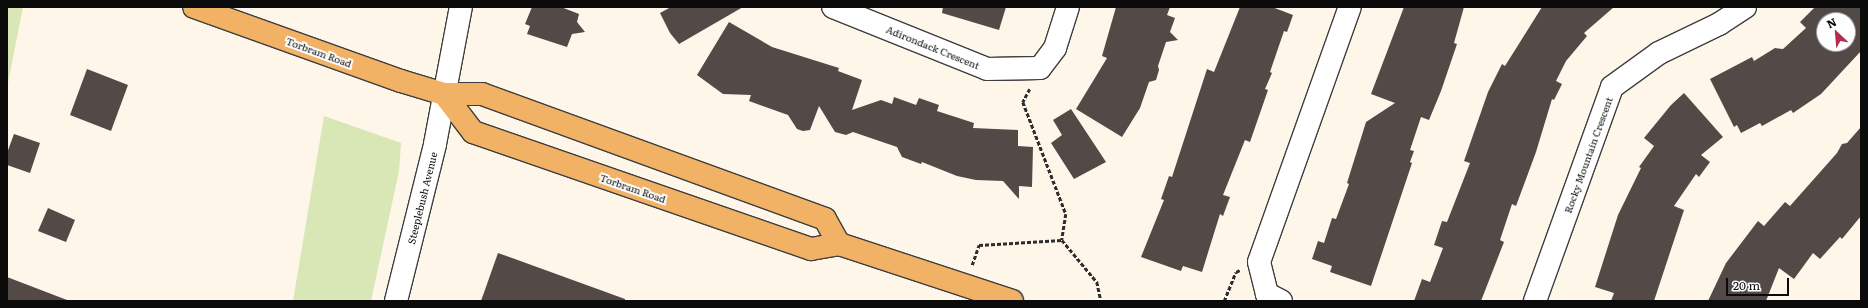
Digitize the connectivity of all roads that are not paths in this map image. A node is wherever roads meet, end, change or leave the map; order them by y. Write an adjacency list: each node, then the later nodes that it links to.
1 (194, 7): 7 (main road, Torbram Road)
2 (461, 7): 7 (street, Steeplebush Avenue)
3 (833, 7): 4 (street, Adirondack Crescent)
4 (1068, 7)
5 (1350, 7): 11 (street)
6 (1745, 7): 12 (street, Rocky Mountain Crescent)
7 (444, 94): 8 (main road, Torbram Road); 8 (main road, Torbram Road); 9 (street, Steeplebush Avenue)
8 (839, 244): 10 (main road, Torbram Road)
9 (396, 301)
10 (1012, 301)
11 (1281, 301)
12 (1536, 301)

